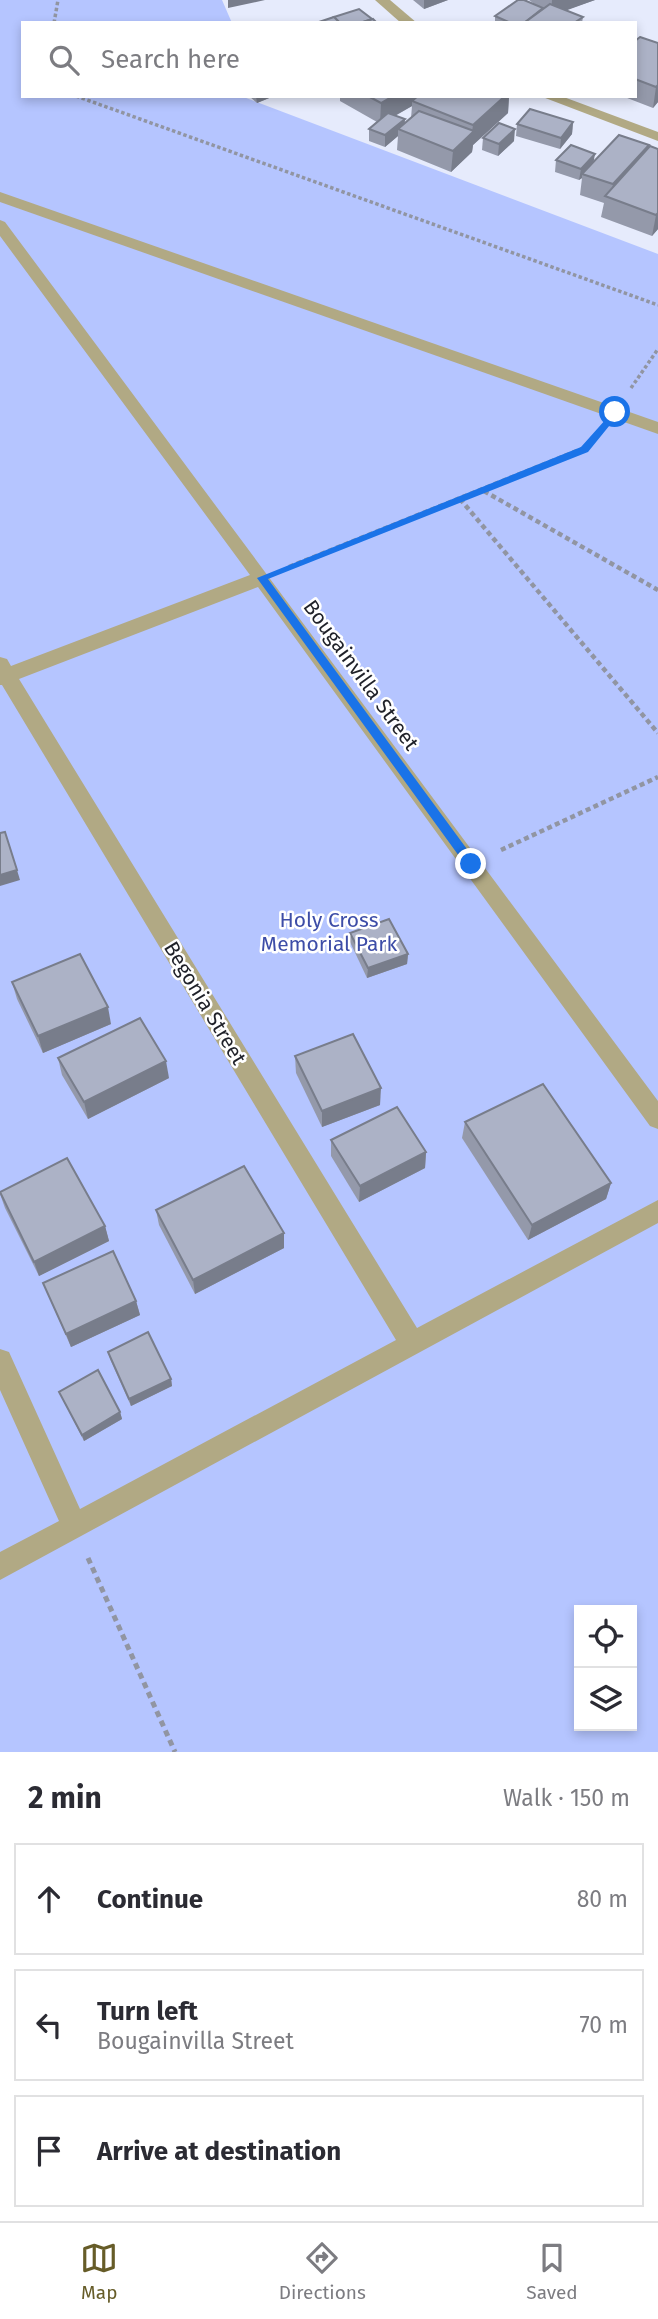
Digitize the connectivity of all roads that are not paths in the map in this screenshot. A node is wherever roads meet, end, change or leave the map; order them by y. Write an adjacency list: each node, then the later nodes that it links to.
1 (382, 0): 2 (street)
2 (408, 21)
3 (552, 98): 4 (street)
4 (658, 137)
5 (0, 197): 7 (street)
6 (0, 225): 8 (street, Bougainvilla Street)
7 (658, 428)
8 (262, 578): 9 (street); 10 (street, Bougainvilla Street)
9 (2, 673): 12 (street, Begonia Street)
10 (658, 1119)
11 (658, 1210): 12 (street)
12 (411, 1342): 14 (street)
13 (0, 1361): 14 (street)
14 (75, 1527): 15 (street)
15 (0, 1567)

